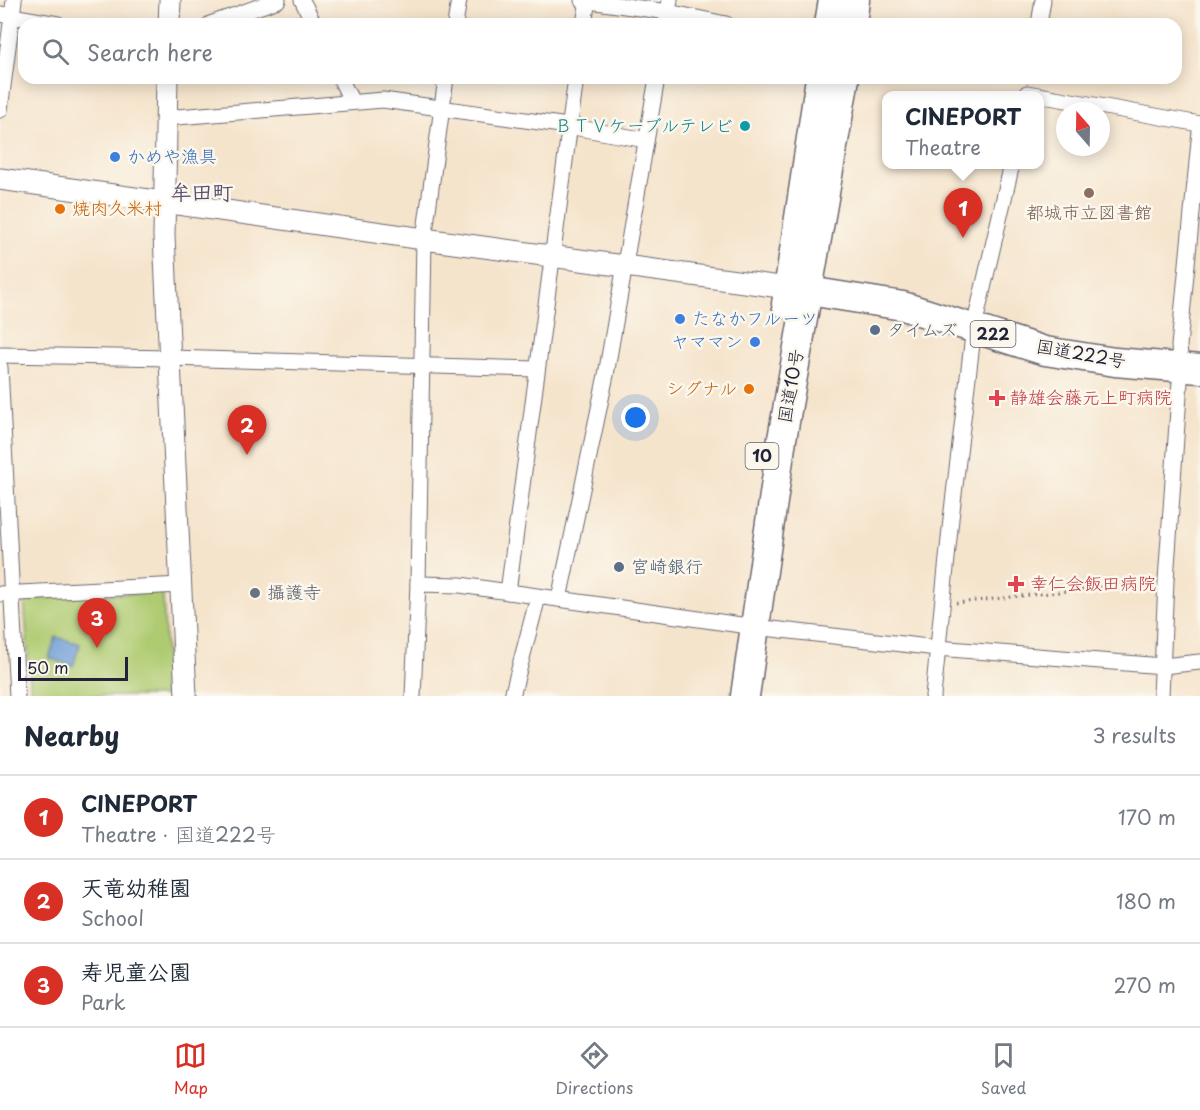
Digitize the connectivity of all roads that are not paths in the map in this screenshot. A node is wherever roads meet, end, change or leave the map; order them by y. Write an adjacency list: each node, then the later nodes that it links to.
1 (14, 0): 11 (street)
2 (170, 0): 13 (street)
3 (278, 0): 14 (street)
4 (302, 0): 15 (street)
5 (459, 0): 16 (street)
6 (586, 0): 10 (street); 17 (street)
7 (833, 0): 19 (highway)
8 (855, 0): 20 (highway)
9 (1043, 0): 21 (street)
10 (668, 12): 18 (street)
11 (6, 15): 12 (street); 32 (street)
12 (23, 18)
13 (169, 18)
14 (227, 18)
15 (311, 18)
16 (456, 18)
17 (584, 18)
18 (697, 18)
19 (830, 18)
20 (853, 18)
21 (1040, 18)
22 (167, 84): 33 (street)
23 (343, 84): 30 (street)
24 (446, 84): 31 (street)
25 (575, 84): 35 (street)
26 (656, 84): 37 (street)
27 (819, 84): 44 (highway, 国道10号 / 10)
28 (844, 84): 44 (highway, 国道10号 / 10)
29 (1044, 92): 34 (street)
30 (352, 102): 31 (street); 33 (street)
31 (442, 107): 35 (street); 41 (street)
32 (0, 110)
33 (165, 118): 40 (street)
34 (1200, 124)
35 (568, 126): 37 (street); 42 (street)
36 (1200, 131): 50 (street)
37 (645, 140): 43 (street)
38 (1011, 169): 45 (street)
39 (0, 179): 40 (street)
40 (165, 203): 41 (street); 47 (street)
41 (424, 239): 42 (street); 48 (street)
42 (551, 256): 43 (street); 51 (street)
43 (623, 266): 44 (street); 57 (street)
44 (798, 289): 45 (highway, 国道222号 / 222); 58 (highway, 国道10号 / 10)
45 (974, 327): 50 (highway, 国道222号 / 222); 59 (street)
46 (0, 355): 47 (street)
47 (171, 358): 48 (street); 53 (street)
48 (420, 365): 51 (street); 52 (street)
49 (0, 368): 55 (street)
50 (1190, 368): 61 (street)
51 (536, 369): 54 (street)
52 (418, 584): 54 (street); 64 (street)
53 (181, 585): 55 (street); 63 (street)
54 (508, 592): 56 (street)
55 (6, 594): 62 (street)
56 (538, 597): 57 (street); 65 (street)
57 (559, 599): 58 (street)
58 (746, 626): 59 (street); 66 (highway, 国道10号 / 10); 67 (highway, 国道10号 / 10)
59 (937, 648): 61 (street); 68 (street)
60 (1200, 662): 61 (street)
61 (1163, 666): 69 (street)
62 (17, 696)
63 (186, 696)
64 (413, 696)
65 (512, 696)
66 (725, 696)
67 (745, 696)
68 (933, 696)
69 (1161, 696)

